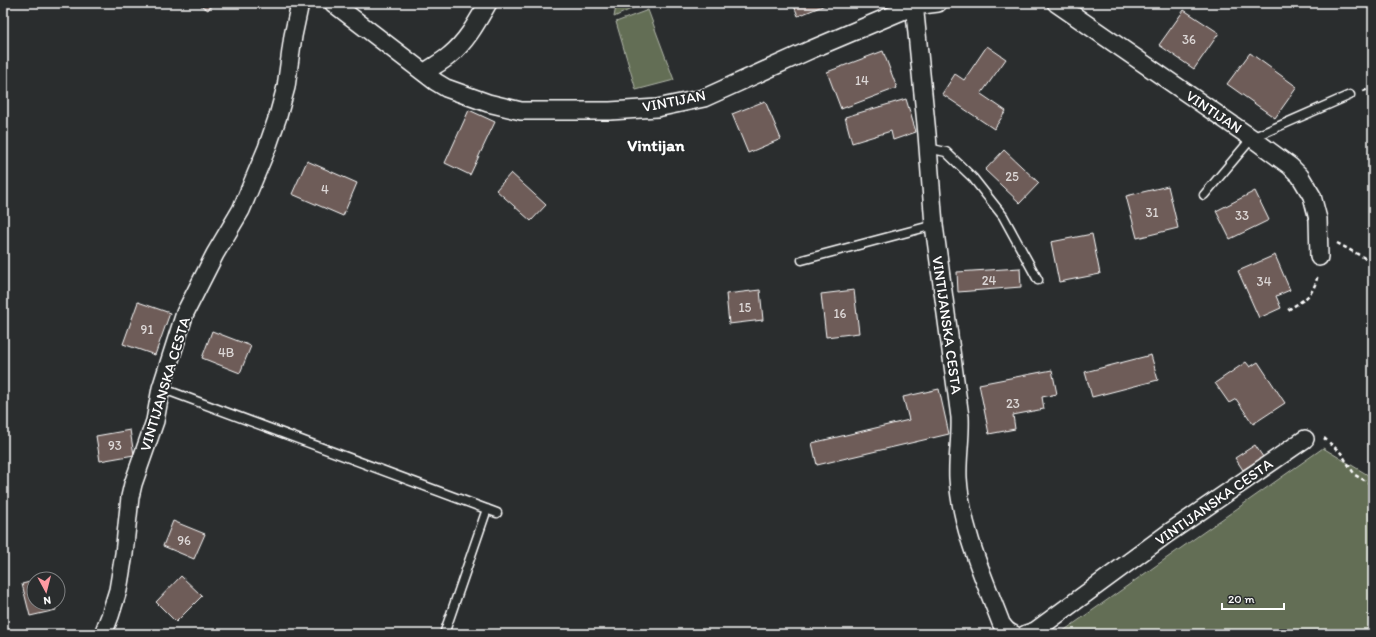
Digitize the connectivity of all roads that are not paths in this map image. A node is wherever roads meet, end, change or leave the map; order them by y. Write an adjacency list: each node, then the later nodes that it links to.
1 (300, 3): 16 (street, VINTIJANSKA CESTA)
2 (333, 3): 7 (street, VINTIJAN)
3 (488, 3): 7 (street)
4 (938, 3): 6 (street, VINTIJAN)
5 (1056, 3): 9 (street, VINTIJAN)
6 (914, 4): 7 (street, VINTIJAN); 10 (street, VINTIJANSKA CESTA)
7 (424, 73)
8 (1350, 95): 9 (lane)
9 (1252, 138): 11 (lane); 13 (street, VINTIJAN)
10 (928, 148): 12 (street, VINTIJANSKA CESTA); 15 (lane)
11 (1204, 195)
12 (934, 225): 14 (lane); 22 (street, VINTIJANSKA CESTA)
13 (1320, 257)
14 (802, 260)
15 (1038, 280)
16 (161, 388): 18 (lane); 20 (street, VINTIJANSKA CESTA)
17 (1305, 439): 23 (street, VINTIJANSKA CESTA)
18 (487, 509): 19 (lane); 21 (lane)
19 (497, 513)
20 (103, 634)
21 (444, 634)
22 (1013, 634)
23 (1026, 634)

